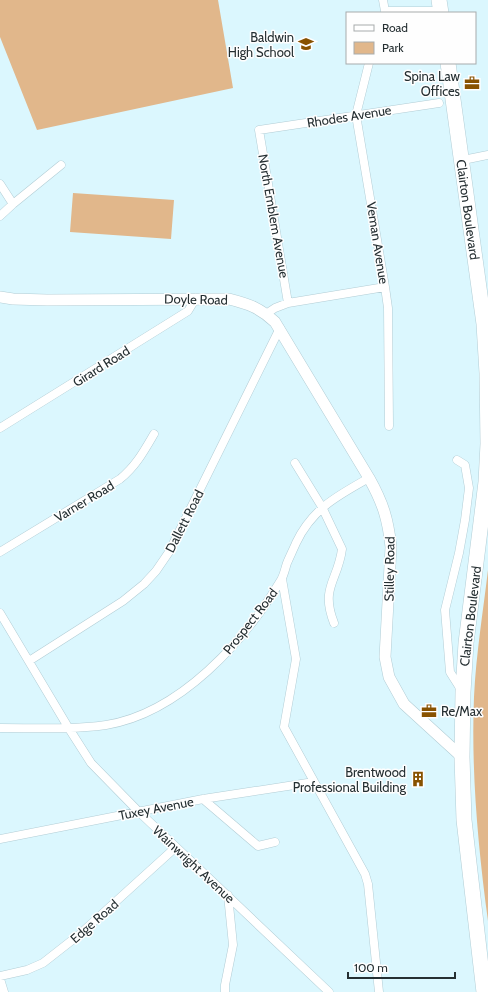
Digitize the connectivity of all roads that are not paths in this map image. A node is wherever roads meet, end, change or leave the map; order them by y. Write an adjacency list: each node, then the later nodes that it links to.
1 (383, 0): 3 (street)
2 (440, 8): 3 (street)
3 (384, 12)
4 (368, 64): 7 (street, Veman Avenue)
5 (448, 64): 10 (highway, Clairton Boulevard)
6 (438, 104): 7 (street, Rhodes Avenue)
7 (356, 115): 8 (street, Rhodes Avenue); 15 (street, Veman Avenue)
8 (259, 130): 18 (street, North Emblem Avenue)
9 (488, 155): 10 (street)
10 (463, 160): 33 (highway, Clairton Boulevard)
11 (61, 165): 13 (street)
12 (0, 184): 13 (street)
13 (13, 204): 14 (street)
14 (0, 216)
15 (386, 288): 18 (street); 21 (street, Veman Avenue)
16 (0, 297): 17 (street, Doyle Road)
17 (196, 298): 19 (street, Doyle Road); 22 (street, Girard Road)
18 (288, 303): 19 (street)
19 (266, 314): 20 (street, Stilley Road)
20 (280, 328): 26 (street, Stilley Road); 32 (street, Dallett Road)
21 (389, 426)
22 (0, 428)
23 (154, 434): 28 (street, Varner Road)
24 (457, 460): 33 (street, Clairton Boulevard)
25 (295, 464): 27 (street)
26 (369, 478): 27 (street, Prospect Road); 36 (street, Stilley Road)
27 (322, 507): 29 (street, Prospect Road); 31 (street)
28 (0, 552)
29 (282, 579): 35 (street, Prospect Road); 37 (street)
30 (0, 613): 32 (street, Wainwright Avenue)
31 (334, 623)
32 (29, 661): 35 (street, Wainwright Avenue)
33 (462, 692): 36 (highway, Clairton Boulevard)
34 (0, 728): 35 (street, Prospect Road)
35 (68, 728): 39 (street, Wainwright Avenue)
36 (462, 757): 49 (highway, Clairton Boulevard)
37 (314, 782): 38 (street, Tuxey Avenue); 48 (street)
38 (203, 799): 39 (street, Tuxey Avenue); 41 (street)
39 (138, 811): 40 (street, Tuxey Avenue); 42 (street, Wainwright Avenue)
40 (0, 839)
41 (275, 842)
42 (176, 847): 43 (street, Wainwright Avenue); 44 (street, Edge Road)
43 (228, 895): 46 (street); 47 (street, Wainwright Avenue)
44 (0, 978): 45 (street)
45 (4, 992)
46 (225, 992)
47 (329, 992)
48 (379, 992)
49 (484, 992)

